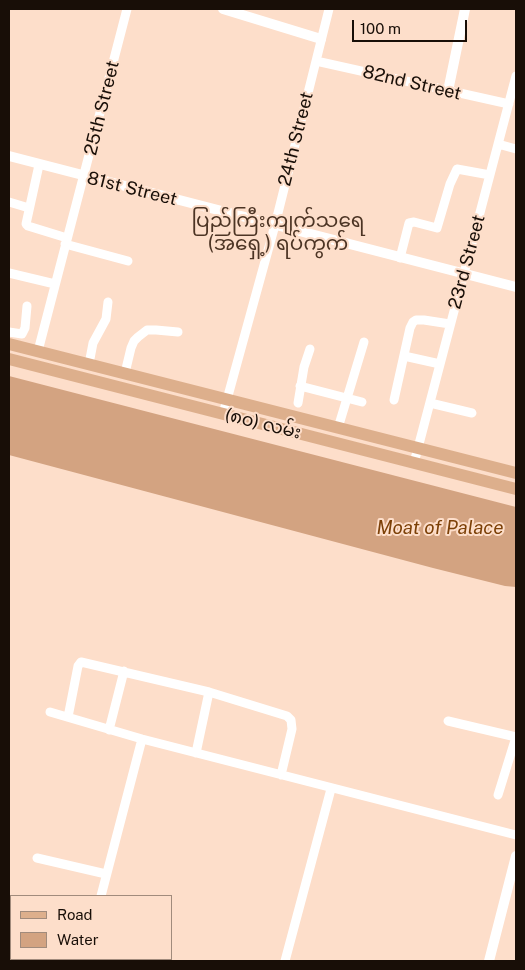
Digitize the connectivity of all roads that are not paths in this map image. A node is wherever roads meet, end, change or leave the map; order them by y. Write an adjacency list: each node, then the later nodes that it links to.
1 (127, 9): 15 (street, 25th Street)
2 (223, 9): 5 (street)
3 (329, 9): 5 (street, 24th Street)
4 (465, 9): 8 (street)
5 (321, 39): 6 (street, 24th Street)
6 (316, 61): 8 (street, 82nd Street); 18 (street, 24th Street)
7 (516, 81): 9 (street, 23rd Street)
8 (448, 91): 9 (street, 82nd Street)
9 (509, 104): 10 (street, 23rd Street)
10 (498, 144): 11 (street); 14 (street, 23rd Street)
11 (516, 149)
12 (9, 156): 13 (street, 81st Street)
13 (39, 164): 15 (street, 81st Street); 17 (street)
14 (490, 175): 20 (street); 23 (street, 23rd Street)
15 (84, 176): 18 (street, 81st Street); 19 (street, 25th Street)
16 (9, 202): 17 (street)
17 (30, 208): 19 (street)
18 (275, 225): 20 (street, 81st Street); 42 (street, 24th Street)
19 (66, 241): 21 (street); 24 (street, 25th Street)
20 (400, 258): 23 (street, 81st Street)
21 (128, 260)
22 (9, 273): 24 (street)
23 (463, 273): 25 (street, 81st Street); 28 (street, 23rd Street)
24 (55, 284): 34 (street, 25th Street)
25 (516, 287)
26 (108, 302): 37 (street)
27 (27, 306): 29 (street)
28 (450, 324): 35 (street); 38 (street, 23rd Street)
29 (9, 332)
30 (178, 332): 39 (street)
31 (364, 342): 41 (street)
32 (9, 344): 34 (main road, (၈၀) လမ်း)
33 (310, 349): 40 (street)
34 (38, 352): 37 (main road, (၈၀) လမ်း)
35 (404, 356): 38 (street); 43 (street)
36 (9, 359): 48 (main road, (၈၀) လမ်း)
37 (89, 364): 39 (main road, (၈၀) လမ်း)
38 (440, 364): 46 (street, 23rd Street)
39 (124, 373): 42 (main road, (၈၀) လမ်း)
40 (300, 386): 41 (street); 45 (street)
41 (348, 398): 44 (street); 49 (street)
42 (227, 399): 48 (street, 24th Street); 49 (main road, (၈၀) လမ်း)
43 (394, 400)
44 (362, 402)
45 (298, 403)
46 (430, 404): 47 (street); 50 (street, 23rd Street)
47 (472, 413)
48 (223, 414): 51 (main road, (၈၀) လမ်း)
49 (338, 428): 50 (main road, (၈၀) လမ်း)
50 (418, 448): 51 (street, 23rd Street); 52 (main road, (၈၀) လမ်း)
51 (414, 463): 53 (main road, (၈၀) လမ်း)
52 (516, 473)
53 (516, 490)
54 (124, 671): 55 (street); 57 (street); 59 (street)
55 (209, 692): 62 (street); 63 (street)
56 (50, 712): 57 (street)
57 (68, 717): 59 (street)
58 (448, 721): 60 (street)
59 (108, 730): 61 (street)
60 (516, 737): 65 (street)
61 (142, 739): 62 (street); 69 (street)
62 (196, 753): 63 (street)
63 (281, 775): 64 (street)
64 (331, 789): 66 (street); 71 (street)
65 (498, 795)
66 (516, 835)
67 (516, 856): 72 (street)
68 (37, 858): 69 (street)
69 (106, 874): 70 (street)
70 (101, 895)
71 (284, 961)
72 (489, 961)

